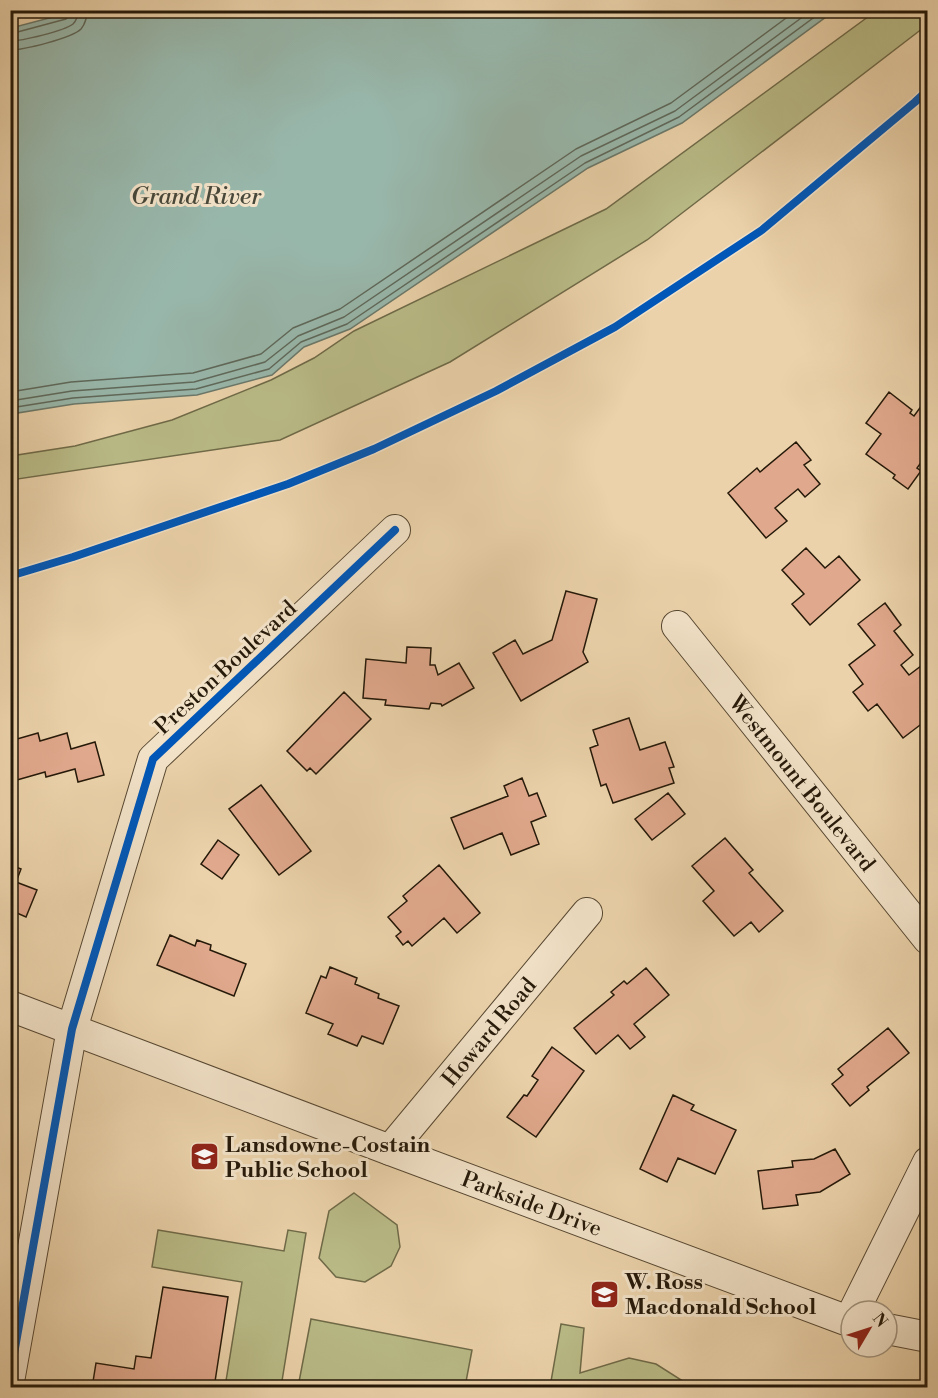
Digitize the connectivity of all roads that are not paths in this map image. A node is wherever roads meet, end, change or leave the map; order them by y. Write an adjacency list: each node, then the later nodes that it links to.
1 (395, 530): 6 (street, Preston Boulevard)
2 (677, 626): 4 (street, Westmount Boulevard)
3 (587, 913): 7 (street, Howard Road)
4 (927, 939)
5 (10, 1006): 6 (street, Parkside Drive)
6 (72, 1029): 7 (street, Parkside Drive); 13 (street, Preston Boulevard)
7 (390, 1150): 10 (street, Parkside Drive)
8 (927, 1162): 9 (street)
9 (860, 1299)
10 (839, 1314)
11 (899, 1331): 12 (street)
12 (927, 1337)
13 (10, 1376)

